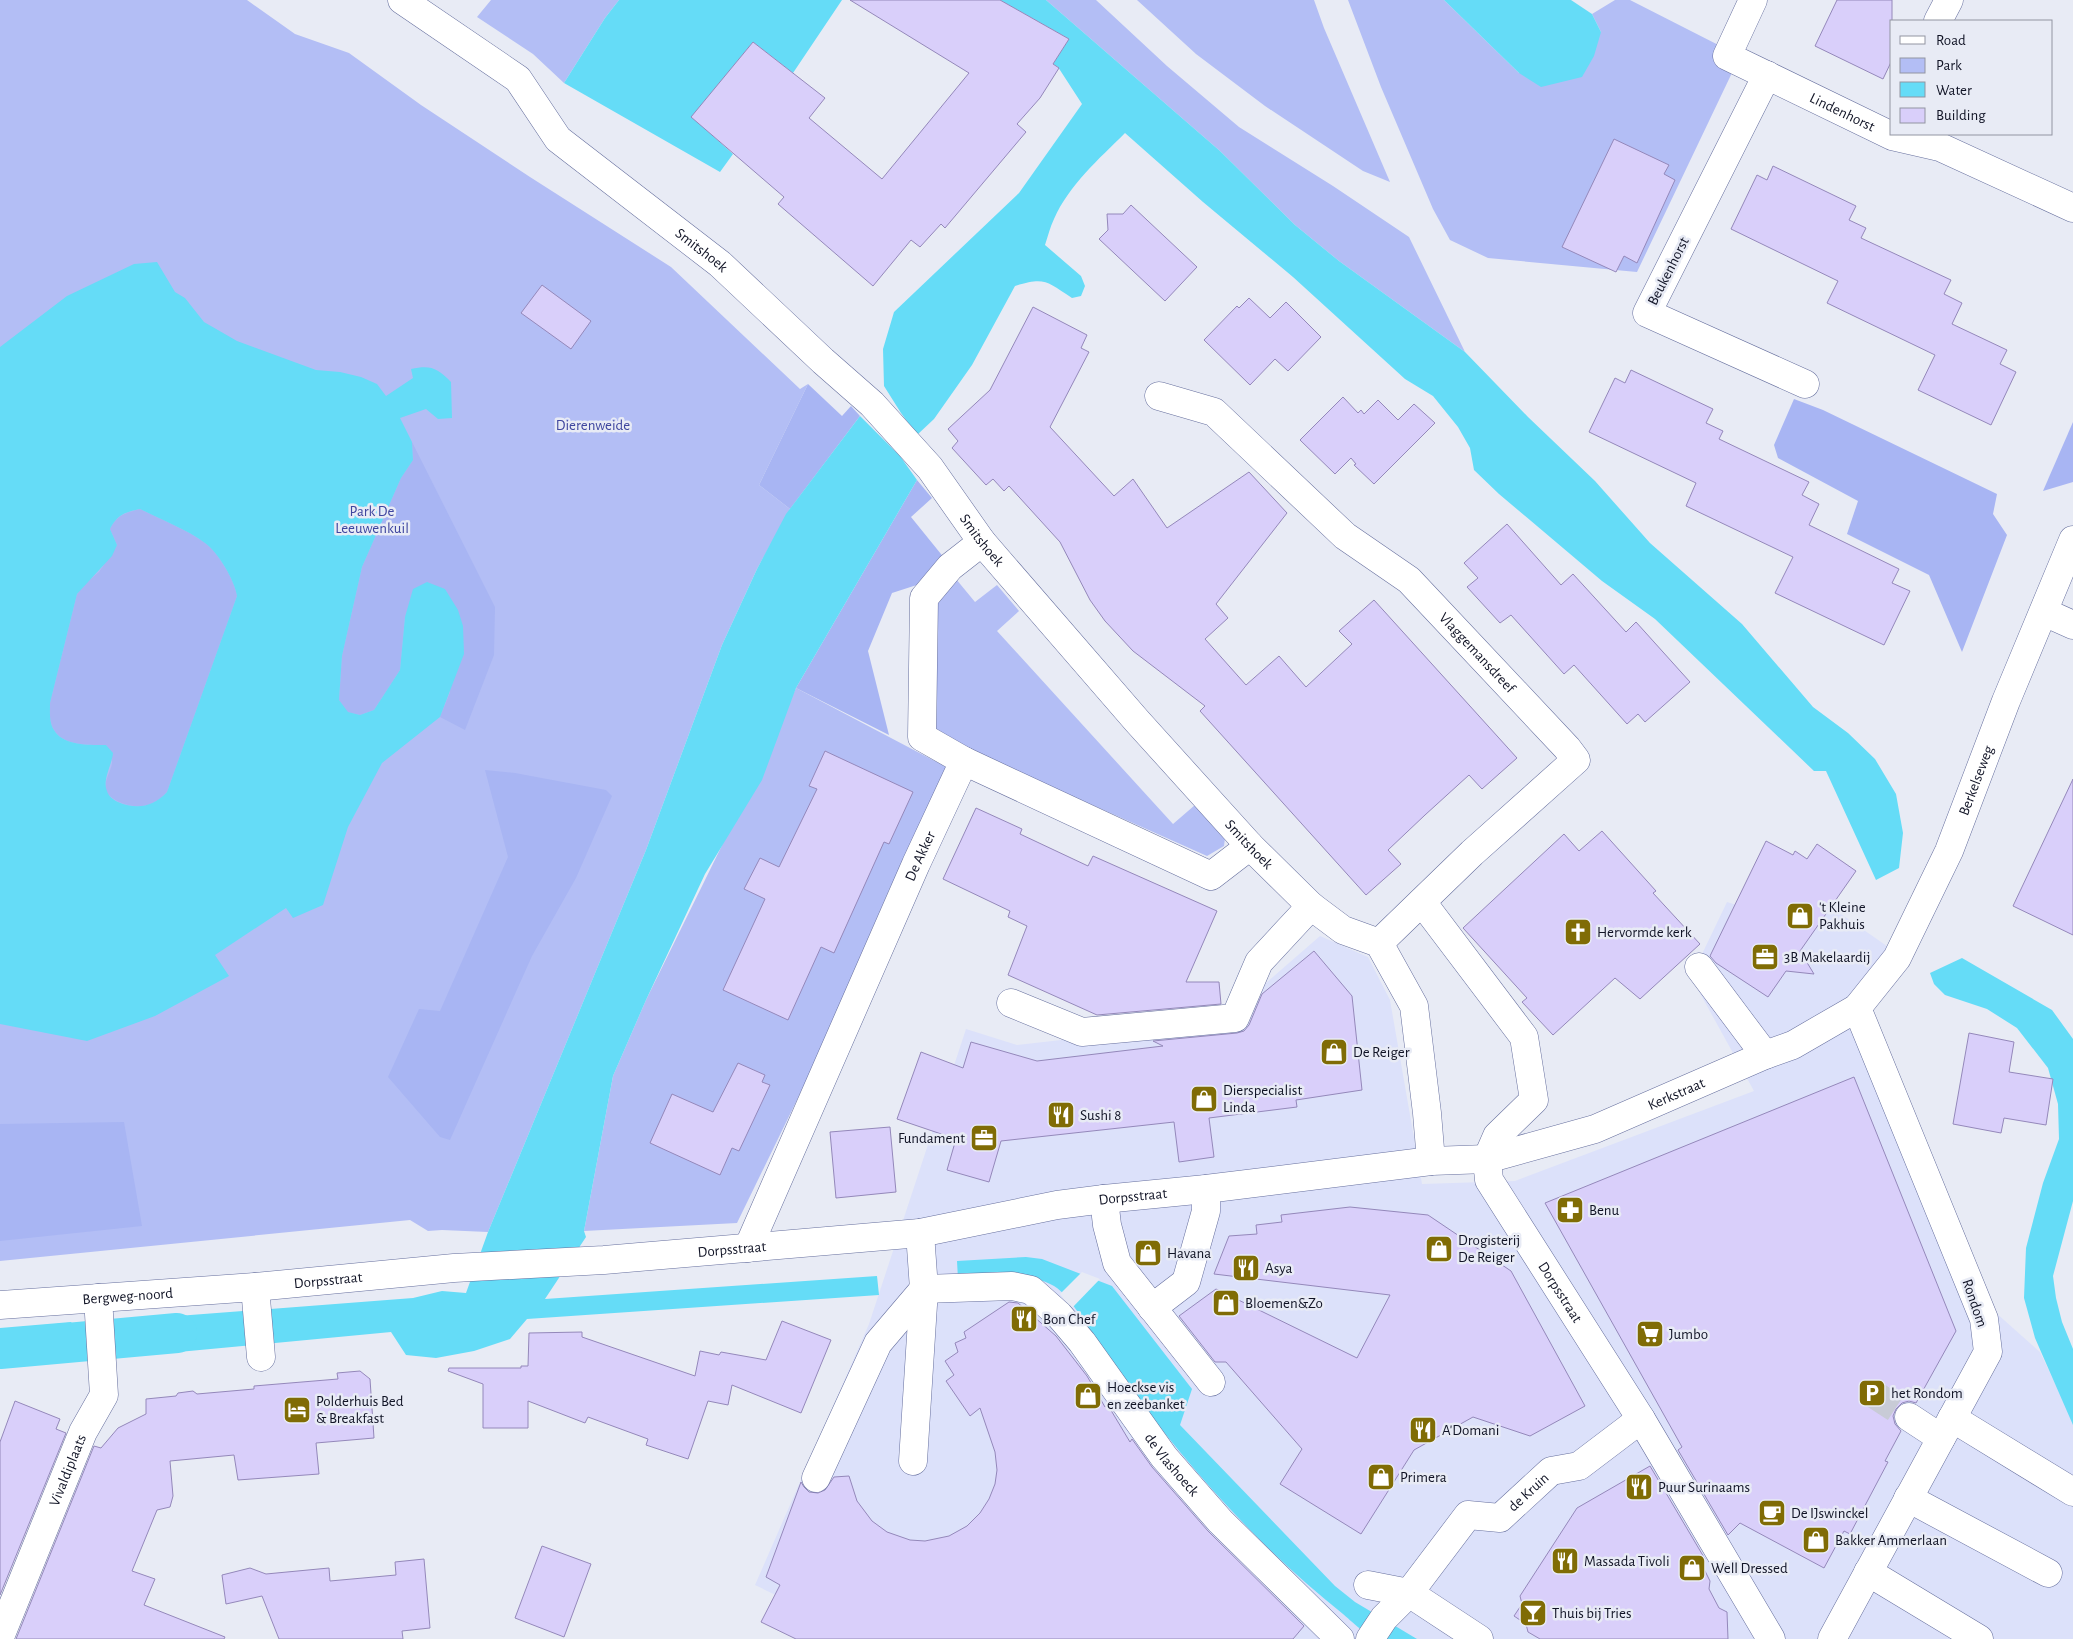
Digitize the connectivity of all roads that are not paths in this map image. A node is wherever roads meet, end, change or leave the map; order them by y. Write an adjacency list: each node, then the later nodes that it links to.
1 (402, 0): 10 (street, Smitshoek)
2 (1753, 0): 5 (street, Lindenhorst)
3 (1949, 0): 4 (street)
4 (1939, 20)
5 (1767, 75): 6 (street, Lindenhorst); 7 (street, Beukenhorst)
6 (2073, 208)
7 (1805, 384)
8 (1159, 396): 15 (street, Vlaggemansdreef)
9 (2073, 540): 11 (street, Berkelseweg)
10 (982, 542): 13 (street); 14 (street, Smitshoek)
11 (2044, 612): 12 (street); 20 (street, Berkelseweg)
12 (2073, 625)
13 (964, 761): 14 (street); 27 (street, De Akker)
14 (1250, 846): 16 (street, Smitshoek)
15 (1422, 902): 17 (street, Vlaggemansdreef); 22 (street)
16 (1311, 906): 17 (street, Smitshoek); 19 (street)
17 (1378, 943): 23 (street)
18 (1699, 967): 21 (street)
19 (1011, 1003)
20 (1857, 1008): 21 (street, Kerkstraat); 37 (street, Rondom)
21 (1765, 1055): 22 (street, Kerkstraat)
22 (1487, 1159): 23 (street, Dorpsstraat); 36 (street, Dorpsstraat)
23 (1431, 1161): 24 (street, Dorpsstraat)
24 (1206, 1189): 25 (street, Dorpsstraat); 32 (street)
25 (1104, 1199): 26 (street, Dorpsstraat); 32 (street)
26 (920, 1233): 27 (street, Dorpsstraat); 29 (street)
27 (748, 1248): 28 (street, Dorpsstraat)
28 (255, 1288): 31 (street, Bergweg-noord); 33 (street)
29 (924, 1289): 38 (street); 39 (street); 49 (street, de Vlashoeck)
30 (0, 1305): 31 (street, Bergweg-noord)
31 (99, 1308): 48 (street, Vivaldiplaats)
32 (1152, 1308): 34 (street)
33 (261, 1358)
34 (1211, 1382)
35 (1909, 1417): 37 (street)
36 (1641, 1420): 45 (street, de Kruin); 51 (street, Dorpsstraat)
37 (1947, 1428): 40 (street); 41 (street, Rondom)
38 (913, 1461)
39 (816, 1478)
40 (2073, 1492)
41 (1908, 1498): 42 (street, Rondom); 43 (street)
42 (1868, 1572): 47 (street); 52 (street, Rondom)
43 (2048, 1573)
44 (1368, 1585): 45 (street)
45 (1409, 1593): 46 (street, de Kruin); 50 (street)
46 (1377, 1628)
47 (1947, 1629): 53 (street)
48 (0, 1637)
49 (1340, 1639)
50 (1479, 1639)
51 (1771, 1639)
52 (1832, 1639)
53 (1979, 1639)

